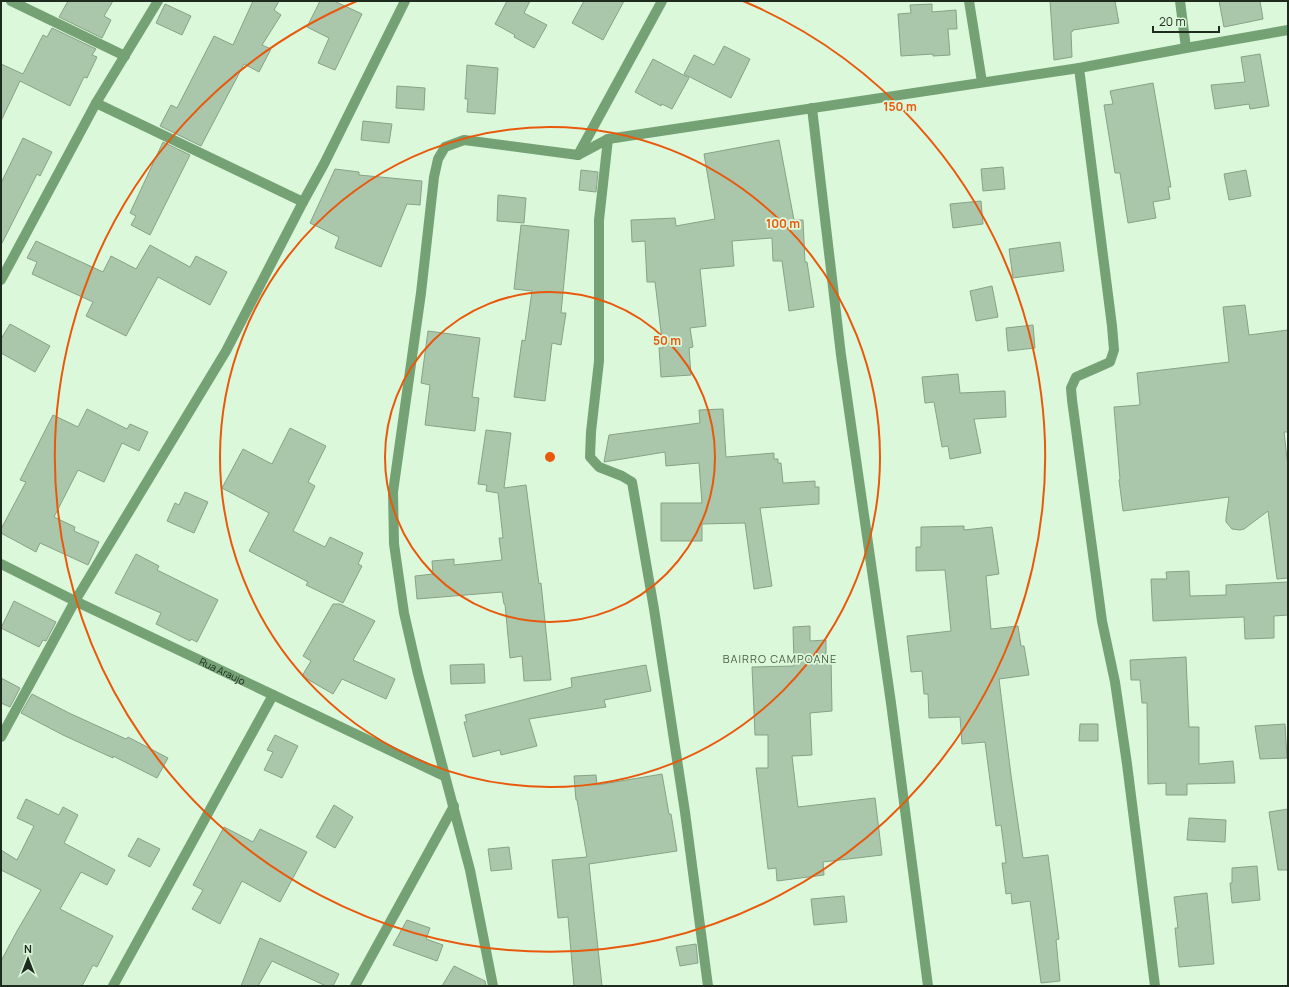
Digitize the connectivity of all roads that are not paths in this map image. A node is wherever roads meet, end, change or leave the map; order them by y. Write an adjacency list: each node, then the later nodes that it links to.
1 (11, 1): 9 (street)
2 (158, 1): 9 (street)
3 (405, 1): 16 (street)
4 (662, 1): 15 (street)
5 (970, 1): 11 (street)
6 (1180, 1): 8 (street)
7 (1288, 30): 8 (street)
8 (1186, 48): 10 (street)
9 (125, 56): 12 (street)
10 (1079, 68): 11 (street); 29 (street)
11 (982, 82): 13 (street)
12 (96, 103): 16 (street); 17 (street)
13 (812, 108): 14 (street); 28 (street)
14 (608, 139): 15 (street); 27 (street)
15 (578, 155): 22 (street)
16 (303, 202): 19 (street)
17 (1, 280)
18 (1, 564): 19 (street, Rua Araujo)
19 (75, 601): 20 (street, Rua Araujo); 21 (street)
20 (273, 695): 22 (street, Rua Araujo); 24 (street)
21 (1, 737)
22 (444, 776): 23 (street)
23 (454, 806): 25 (street); 26 (street)
24 (113, 986)
25 (355, 986)
26 (493, 986)
27 (708, 986)
28 (928, 986)
29 (1155, 986)

